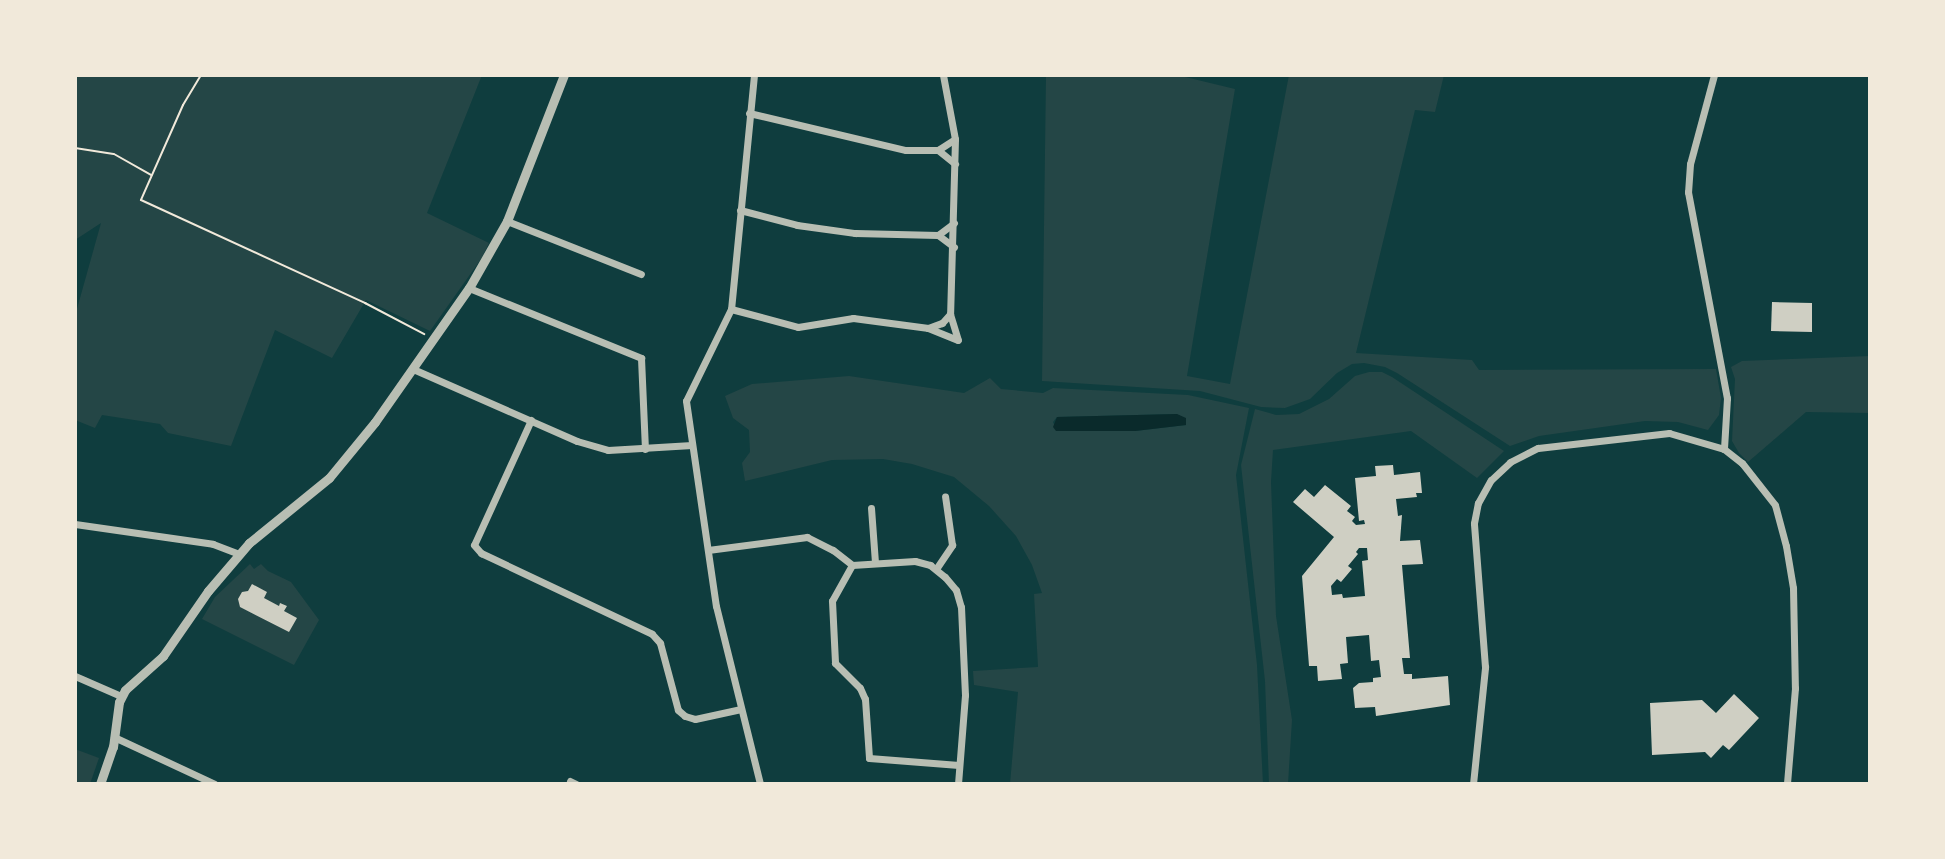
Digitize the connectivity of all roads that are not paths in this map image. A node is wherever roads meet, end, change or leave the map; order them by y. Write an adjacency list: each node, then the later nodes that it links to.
1 (564, 75): 10 (street)
2 (754, 75): 5 (street)
3 (1714, 75): 23 (street)
4 (946, 78): 6 (street)
5 (749, 113): 7 (street); 9 (street)
6 (955, 139): 7 (street); 8 (street)
7 (938, 150): 8 (street)
8 (955, 164): 11 (street)
9 (740, 210): 12 (street); 16 (street)
10 (508, 221): 14 (street); 15 (street)
11 (954, 223): 12 (street); 13 (street)
12 (938, 235): 13 (street)
13 (954, 247): 17 (street)
14 (641, 274)
15 (469, 288): 19 (street); 22 (street)
16 (731, 309): 18 (street); 21 (street)
17 (950, 314): 18 (street); 18 (street)
18 (928, 328)
19 (413, 369): 20 (street); 28 (street)
20 (531, 420): 22 (street); 34 (street)
21 (692, 445): 22 (street); 27 (street)
22 (645, 449)
23 (1724, 449): 41 (street); 42 (street)
24 (945, 496): 31 (street)
25 (871, 508): 29 (street)
26 (75, 524): 28 (street)
27 (708, 550): 30 (street); 34 (street)
28 (239, 554): 33 (street)
29 (875, 563): 30 (street); 31 (street)
30 (852, 565): 36 (street)
31 (936, 569): 36 (street)
32 (75, 676): 33 (street)
33 (121, 696): 35 (street)
34 (741, 709): 39 (street)
35 (114, 737): 37 (street); 38 (street)
36 (959, 765): 40 (street)
37 (100, 784)
38 (215, 784)
39 (760, 784)
40 (958, 784)
41 (1473, 784)
42 (1787, 784)

